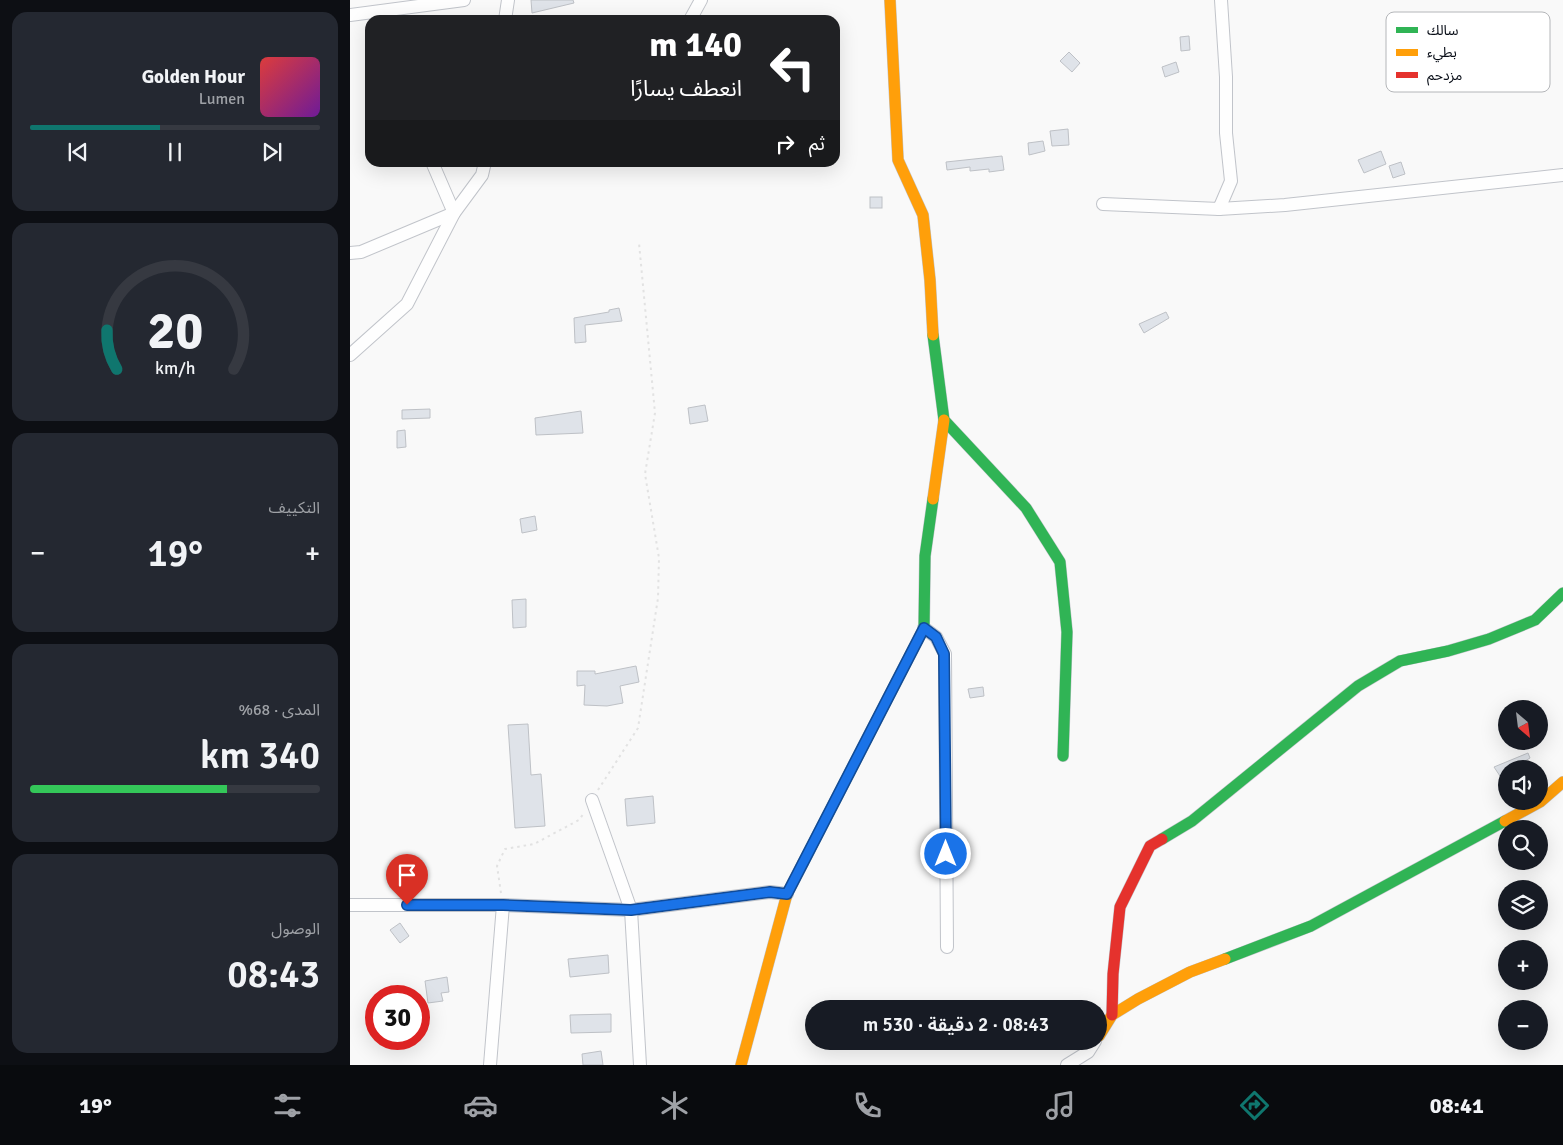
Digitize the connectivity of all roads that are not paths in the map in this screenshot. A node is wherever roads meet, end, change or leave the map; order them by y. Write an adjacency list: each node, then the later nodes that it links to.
1 (464, 0): 7 (street)
2 (508, 0): 8 (street)
3 (701, 0): 9 (street)
4 (890, 0): 19 (street)
5 (1221, 0): 15 (street)
6 (350, 15): 10 (street)
7 (379, 15)
8 (506, 15)
9 (693, 15)
10 (365, 17)
11 (434, 167): 16 (street)
12 (484, 167): 16 (street)
13 (1563, 175): 15 (street)
14 (1103, 204): 15 (street)
15 (1219, 209)
16 (454, 212): 17 (street); 18 (street)
17 (350, 253)
18 (350, 355)
19 (944, 420): 21 (street); 22 (street)
20 (1563, 593): 30 (street)
21 (924, 628): 25 (street); 29 (street)
22 (1063, 756)
23 (1563, 782): 30 (street)
24 (592, 800): 28 (street)
25 (787, 894): 28 (street); 35 (street)
26 (350, 905): 27 (street)
27 (503, 905): 28 (street); 33 (street)
28 (631, 910): 34 (street)
29 (946, 946)
30 (1112, 1015): 31 (street)
31 (1107, 1023)
32 (1089, 1050): 36 (street)
33 (490, 1065)
34 (640, 1065)
35 (741, 1065)
36 (1067, 1065)

